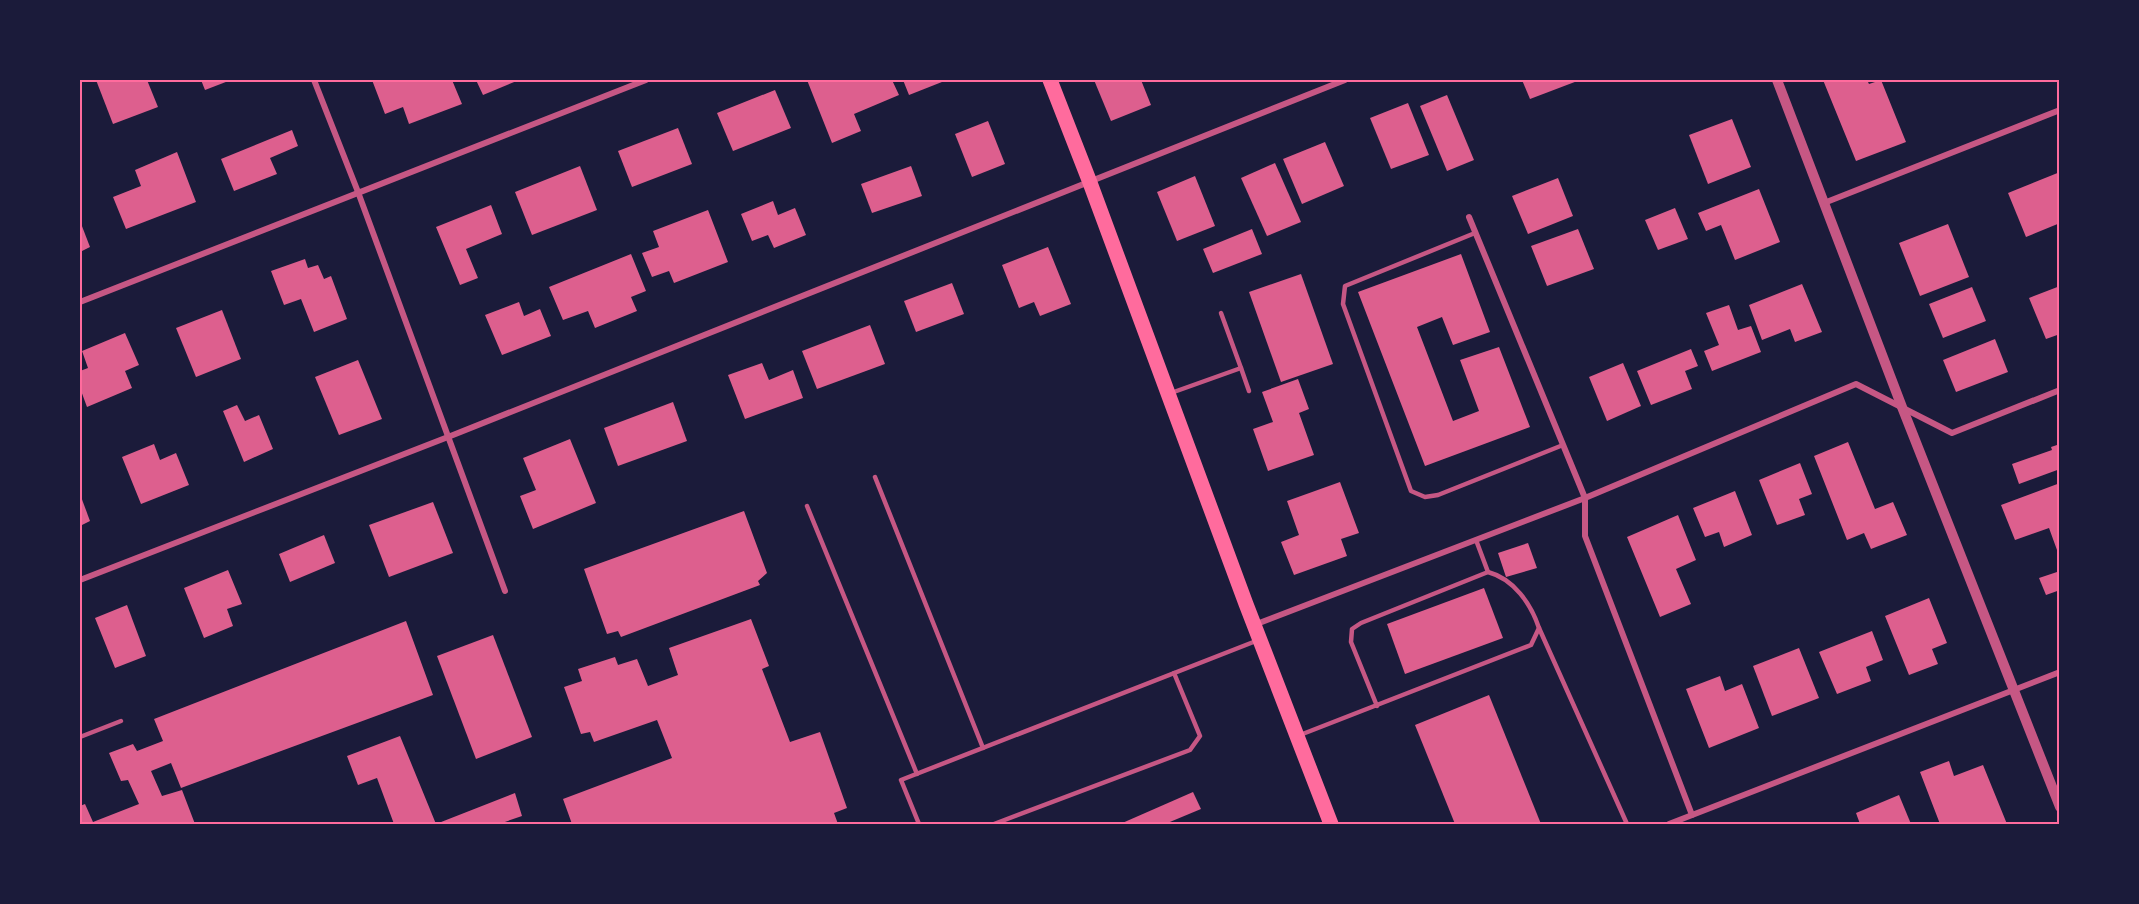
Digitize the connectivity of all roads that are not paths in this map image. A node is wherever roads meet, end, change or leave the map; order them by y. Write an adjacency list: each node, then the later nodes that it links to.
1 (314, 80): 8 (street)
2 (646, 80): 8 (street)
3 (1050, 80): 7 (main road)
4 (1345, 80): 7 (street)
5 (1777, 80): 9 (street)
6 (2060, 110): 9 (street)
7 (1089, 180): 17 (main road); 19 (street)
8 (358, 192): 12 (street); 19 (street)
9 (1823, 204): 18 (street)
10 (1469, 217): 11 (street)
11 (1475, 233): 20 (street); 20 (lane)
12 (80, 302)
13 (1221, 313): 14 (lane)
14 (1241, 368): 16 (lane); 17 (lane)
15 (2060, 390): 18 (street)
16 (1249, 391)
17 (1168, 394): 28 (main road)
18 (1902, 407): 22 (street); 33 (street)
19 (448, 437): 26 (street); 27 (street)
20 (1563, 445): 22 (street)
21 (875, 477): 38 (lane)
22 (1585, 498): 24 (street); 41 (street)
23 (807, 506): 39 (lane)
24 (1476, 540): 25 (lane); 28 (street)
25 (1488, 572): 29 (lane); 34 (lane)
26 (80, 580)
27 (505, 591)
28 (1254, 625): 30 (main road)
29 (1539, 628): 34 (lane); 45 (lane)
30 (1260, 640): 32 (lane); 36 (main road)
31 (2060, 672): 33 (street)
32 (1174, 673): 38 (lane); 43 (lane)
33 (2013, 690): 40 (street); 41 (street)
34 (1377, 706): 36 (lane)
35 (121, 721): 37 (lane)
36 (1297, 736): 44 (main road)
37 (80, 737)
38 (983, 748): 39 (lane)
39 (917, 774): 42 (lane)
40 (2060, 807)
41 (1692, 815): 46 (street)
42 (919, 825)
43 (994, 825)
44 (1332, 825)
45 (1627, 825)
46 (1669, 825)

